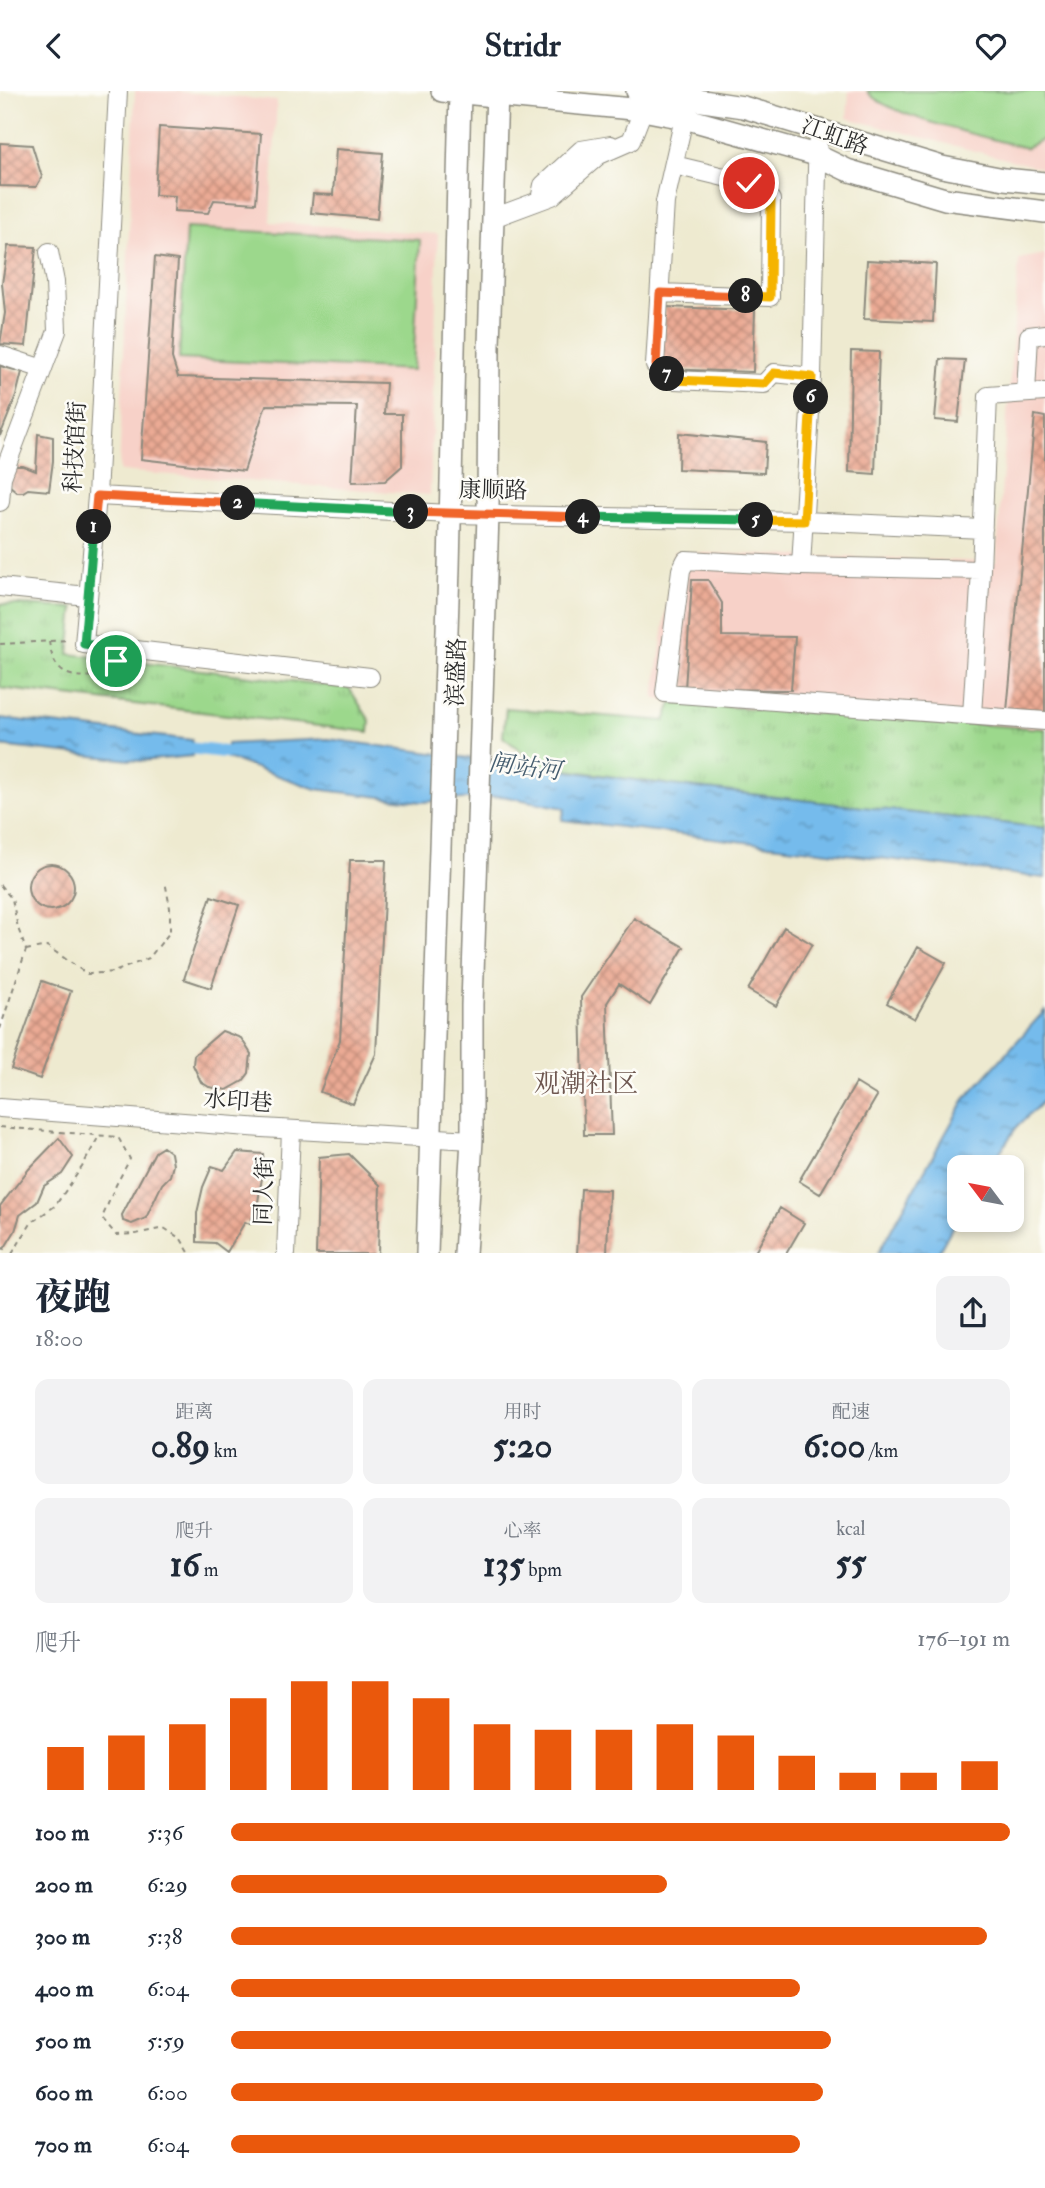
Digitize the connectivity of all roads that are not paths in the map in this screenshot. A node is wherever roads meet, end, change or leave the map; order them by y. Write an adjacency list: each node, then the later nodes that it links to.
1 (118, 91): 20 (street, 科技馆街)
2 (454, 92): 3 (main road, 江虹路); 22 (main road, 滨盛路)
3 (497, 94): 4 (main road, 江虹路); 11 (main road, 滨盛路)
4 (640, 100): 5 (main road, 江虹路); 6 (main road, 江虹路); 11 (street)
5 (684, 118): 7 (main road, 江虹路); 8 (street)
6 (818, 128): 7 (street); 9 (main road, 江虹路)
7 (816, 155): 10 (main road, 江虹路); 17 (street)
8 (674, 165): 13 (street); 13 (street)
9 (1045, 183)
10 (1045, 212)
11 (493, 218): 23 (main road, 滨盛路)
12 (49, 252): 16 (street)
13 (660, 293): 17 (street)
14 (1045, 334): 19 (street)
15 (0, 355): 16 (street)
16 (43, 369): 21 (street)
17 (812, 377): 24 (street)
18 (1045, 392): 19 (street)
19 (1026, 393): 25 (street)
20 (97, 496): 22 (street, 康顺路); 29 (street, 科技馆街)
21 (0, 502)
22 (450, 514): 23 (street, 康顺路); 35 (main road, 滨盛路)
23 (488, 515): 24 (street, 康顺路); 36 (main road, 滨盛路)
24 (804, 521): 25 (street, 康顺路); 26 (street)
25 (983, 529): 27 (street)
26 (801, 566): 27 (street); 31 (street)
27 (982, 570): 31 (street)
28 (0, 587): 29 (street)
29 (87, 596): 30 (street, 科技馆街)
30 (370, 677)
31 (972, 715): 32 (street)
32 (1045, 721)
33 (0, 1108): 34 (street, 水印巷)
34 (291, 1130): 35 (street, 水印巷); 37 (street, 同人街)
35 (430, 1138): 36 (street, 水印巷); 38 (main road, 滨盛路)
36 (472, 1140): 39 (main road, 滨盛路)
37 (286, 1253)
38 (427, 1253)
39 (465, 1253)

